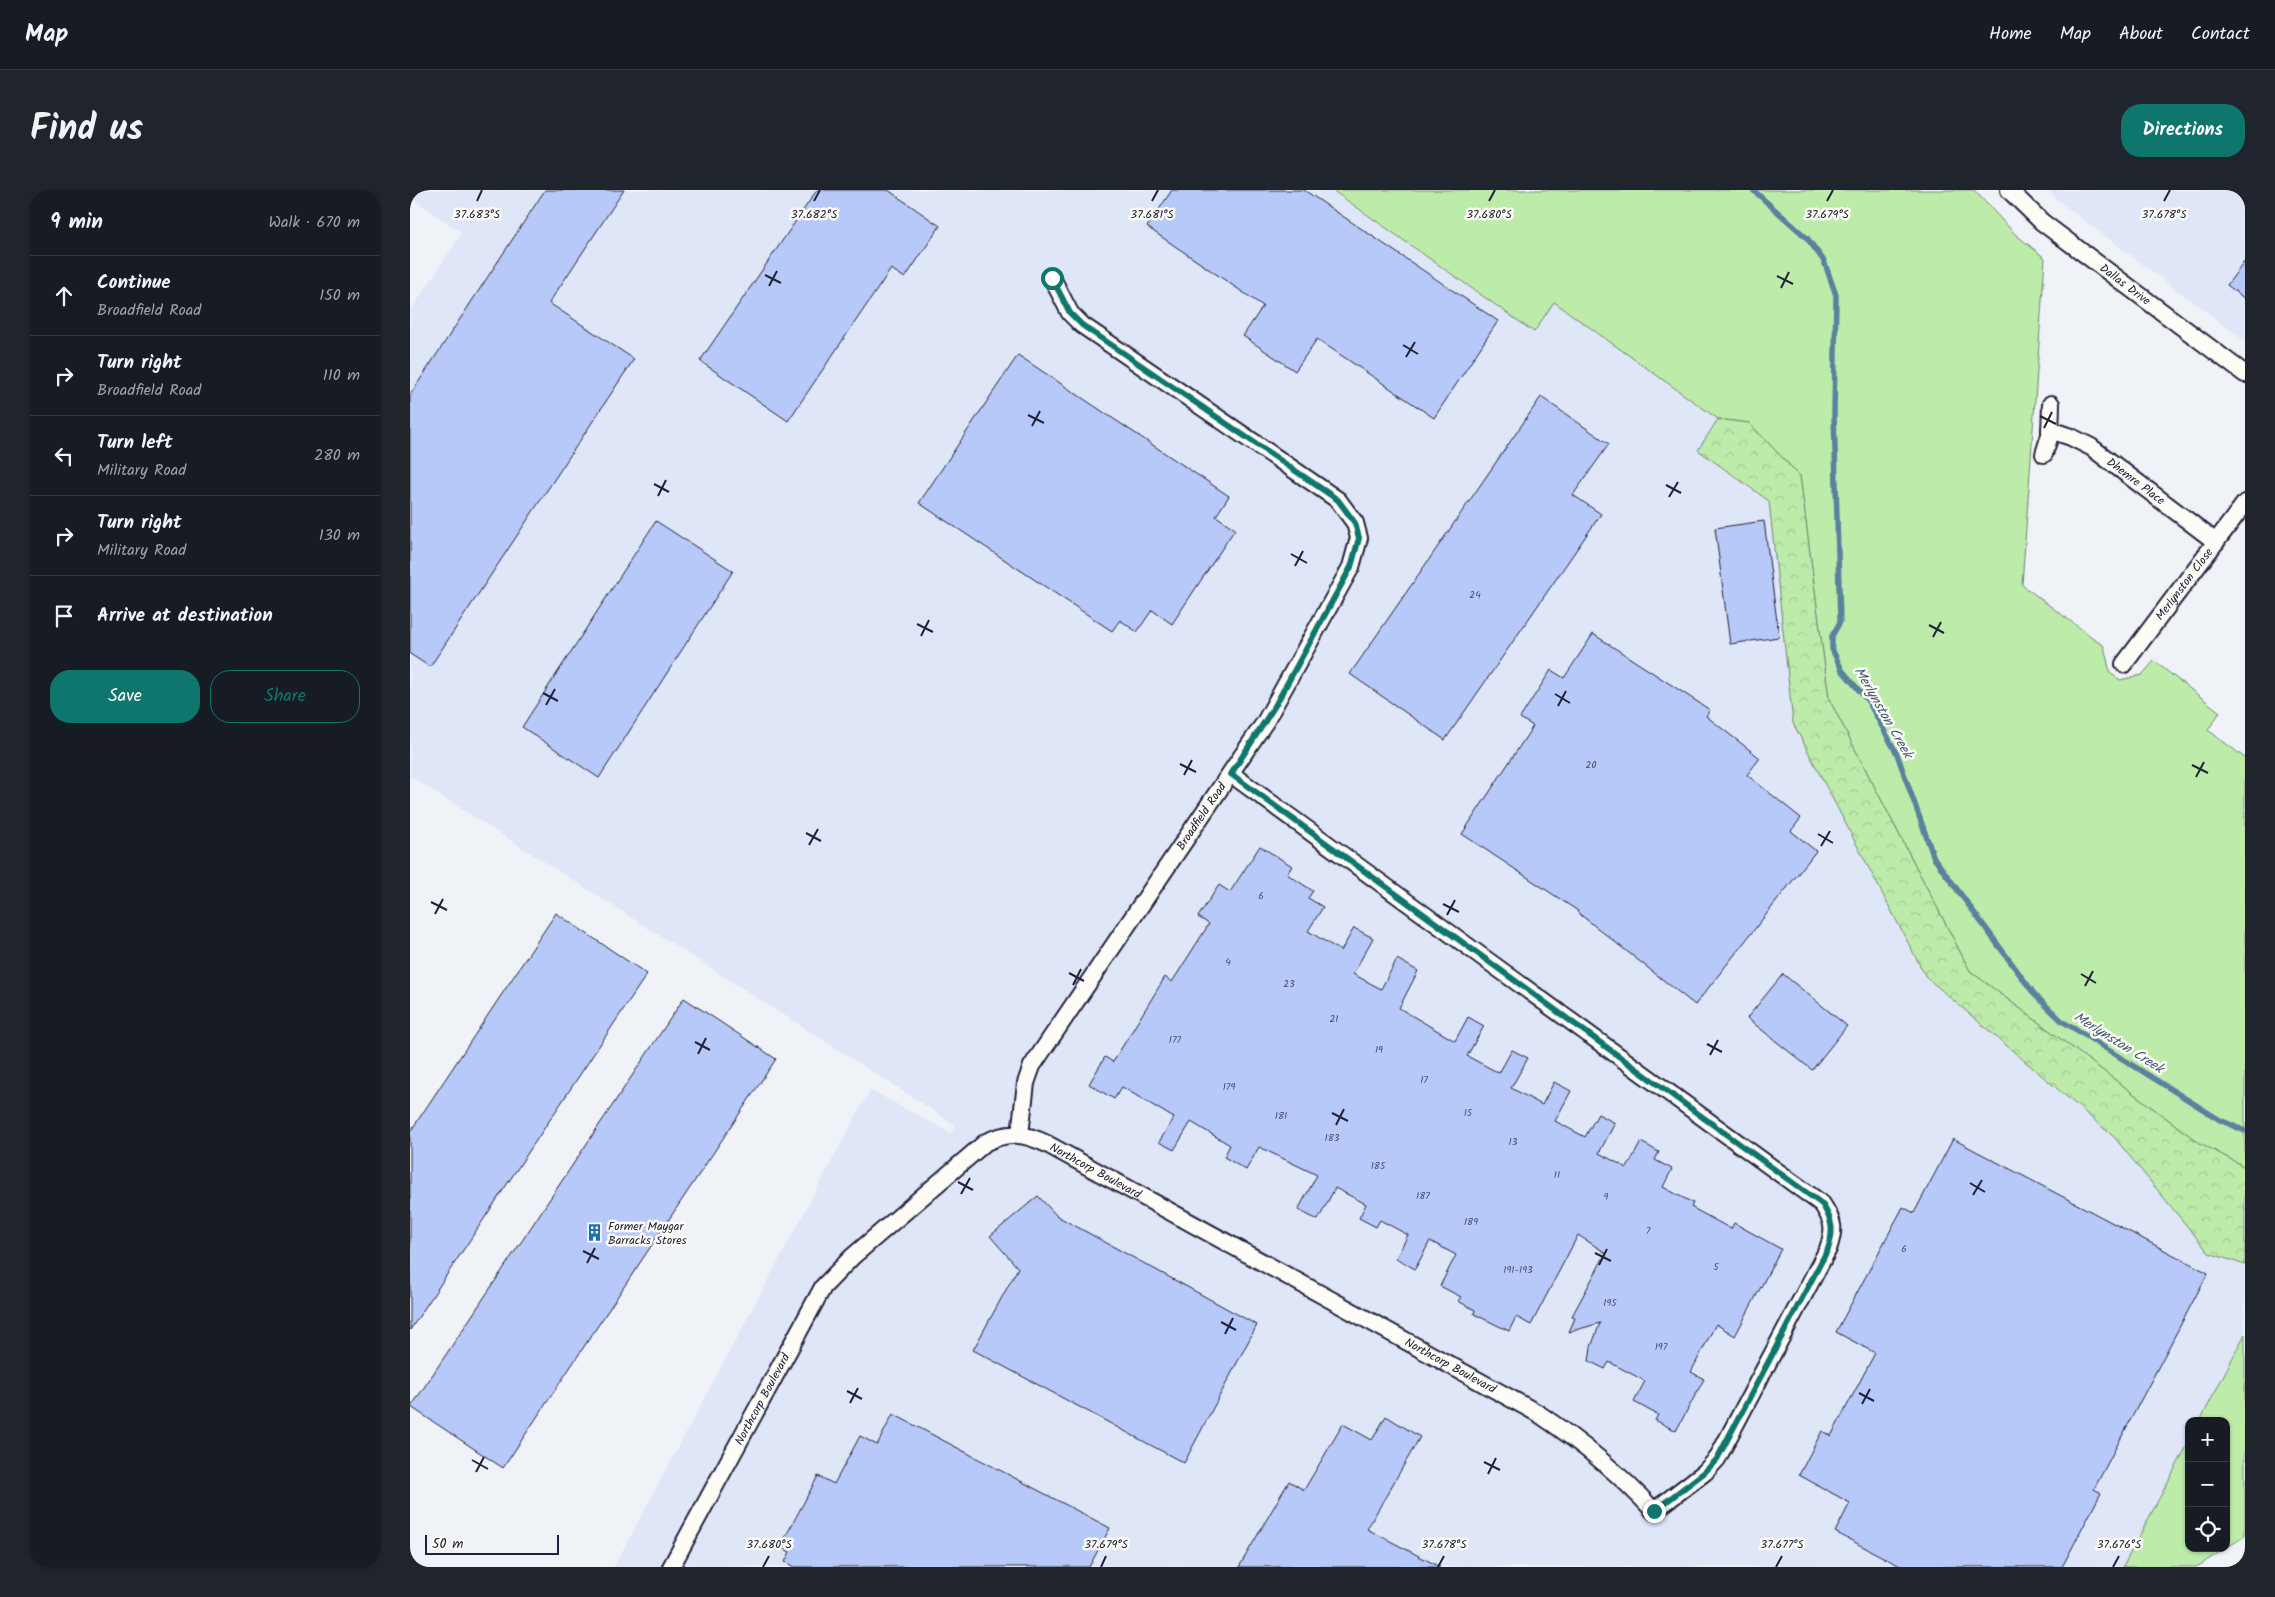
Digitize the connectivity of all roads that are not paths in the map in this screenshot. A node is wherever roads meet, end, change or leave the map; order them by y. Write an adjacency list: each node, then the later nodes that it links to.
1 (2009, 190): 3 (street, Dallas Drive)
2 (1052, 278): 10 (street, Broadfield Road)
3 (2245, 374)
4 (2051, 404): 5 (street)
5 (2050, 430): 6 (street); 8 (street, Dhemre Place)
6 (2044, 454)
7 (2245, 503): 8 (street, Merlynston Close)
8 (2216, 542): 9 (street, Merlynston Close)
9 (2124, 664)
10 (1231, 774): 11 (street, Broadfield Road); 11 (street, Northcorp Boulevard)
11 (1020, 1134): 12 (street, Northcorp Boulevard)
12 (671, 1567)

